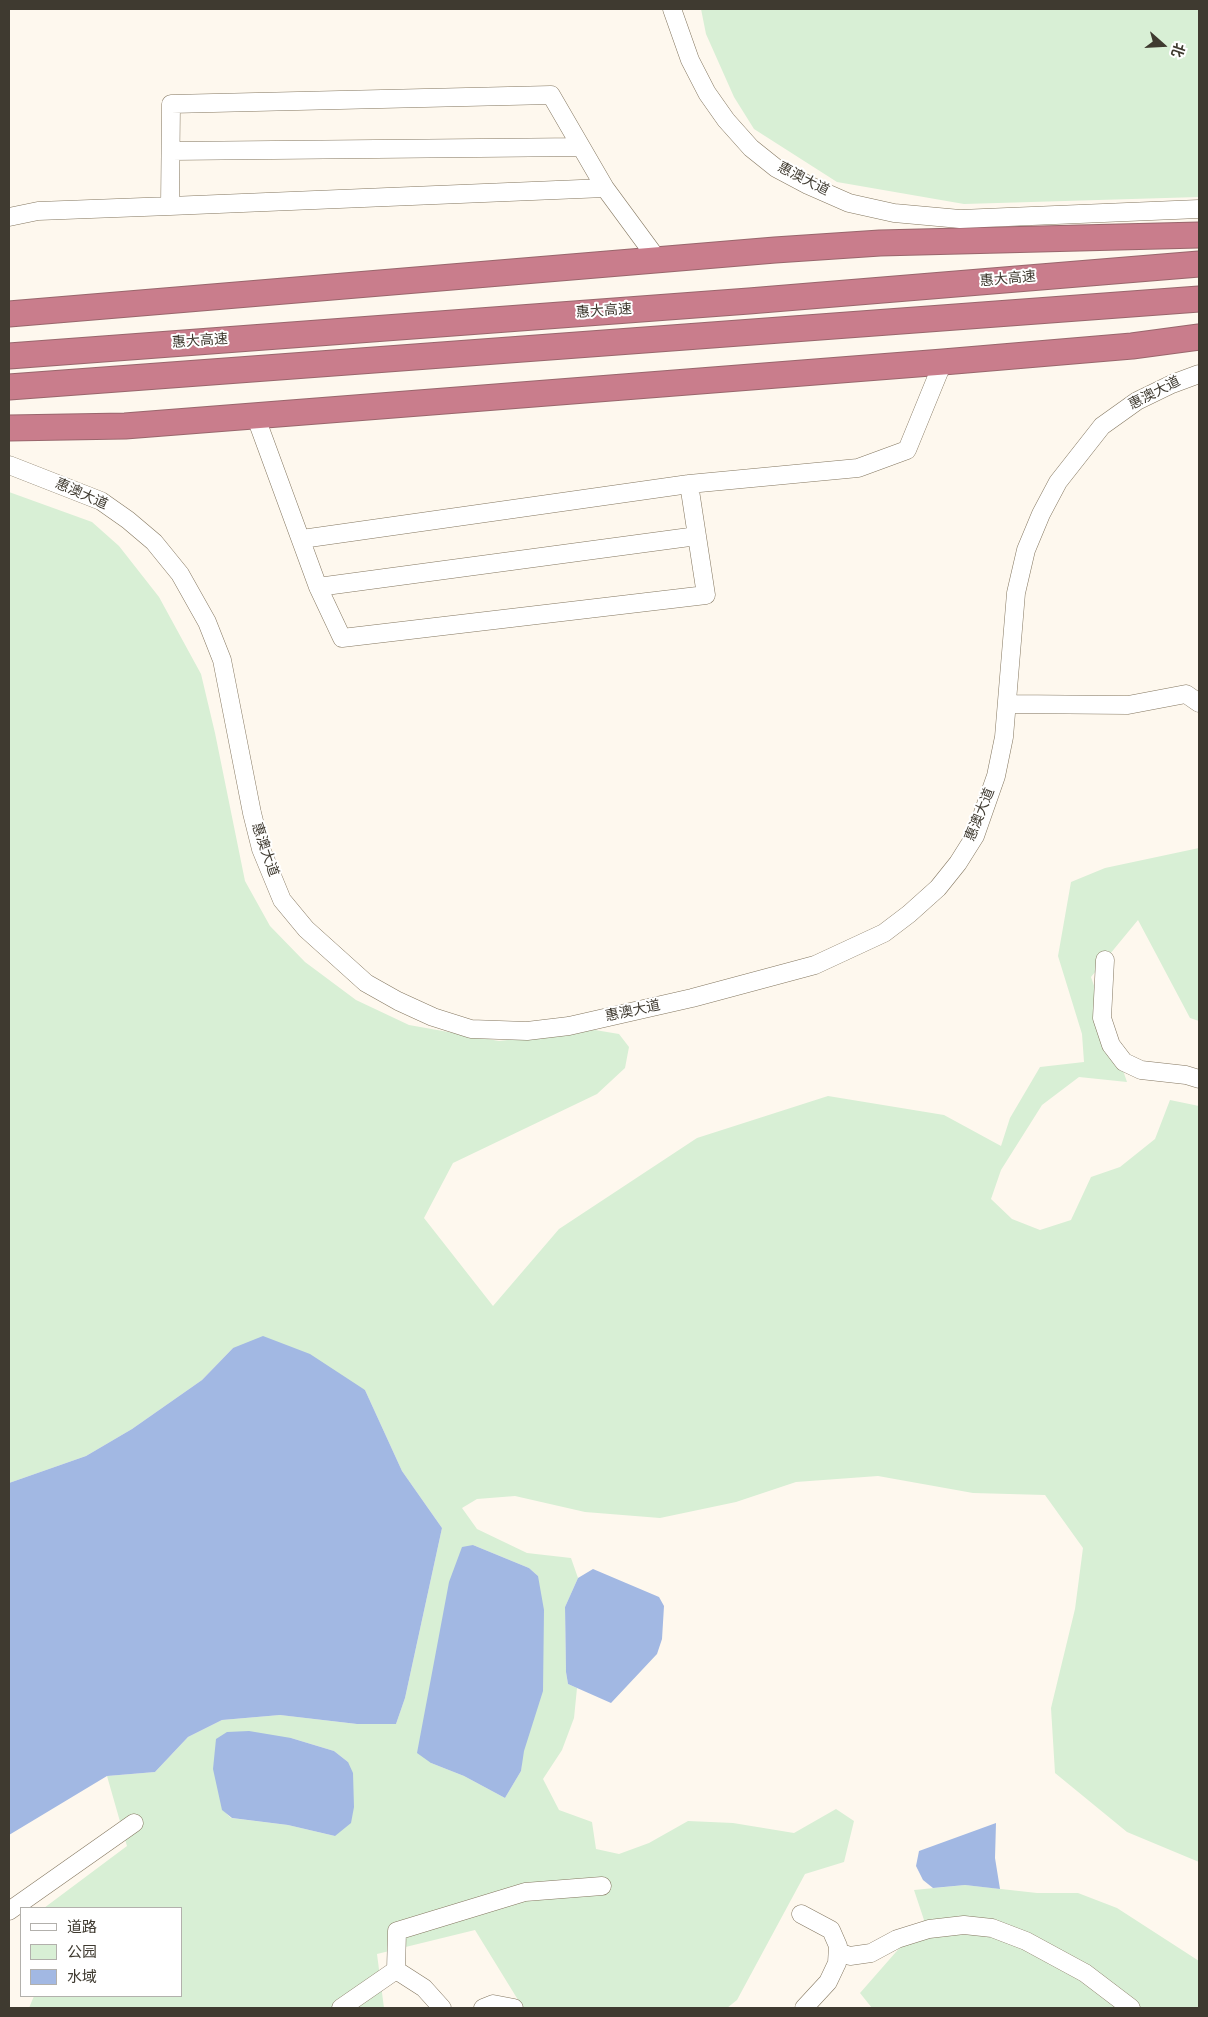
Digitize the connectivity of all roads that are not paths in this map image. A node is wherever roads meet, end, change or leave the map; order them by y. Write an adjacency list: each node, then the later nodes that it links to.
1 (672, 9): 6 (street, 惠澳大道)
2 (581, 147): 3 (street); 3 (street); 4 (street)
3 (170, 151): 5 (street)
4 (605, 188): 5 (street); 9 (street)
5 (170, 206): 7 (street)
6 (1199, 209)
7 (9, 217)
8 (1199, 235): 9 (highway)
9 (658, 260): 12 (highway)
10 (1199, 264): 14 (highway, 惠大高速)
11 (1199, 299): 17 (highway)
12 (9, 314)
13 (1199, 337): 15 (highway)
14 (9, 356)
15 (943, 362): 18 (highway); 21 (street)
16 (1199, 374): 26 (street, 惠澳大道)
17 (9, 387)
18 (255, 416): 19 (highway); 23 (street)
19 (9, 428)
20 (9, 465): 26 (street, 惠澳大道)
21 (689, 484): 22 (street); 23 (street)
22 (697, 536): 24 (street); 24 (street)
23 (302, 539): 24 (street)
24 (318, 587)
25 (1199, 703): 26 (street)
26 (1007, 704)
27 (1105, 960): 28 (street)
28 (1199, 1079)
29 (134, 1823): 31 (street)
30 (602, 1886): 34 (street)
31 (9, 1911)
32 (801, 1914): 33 (street)
33 (838, 1952): 39 (street); 40 (street)
34 (396, 1970): 35 (street); 36 (street)
35 (341, 2008)
36 (442, 2008)
37 (483, 2008): 38 (street)
38 (514, 2008)
39 (804, 2008)
40 (1131, 2008)

